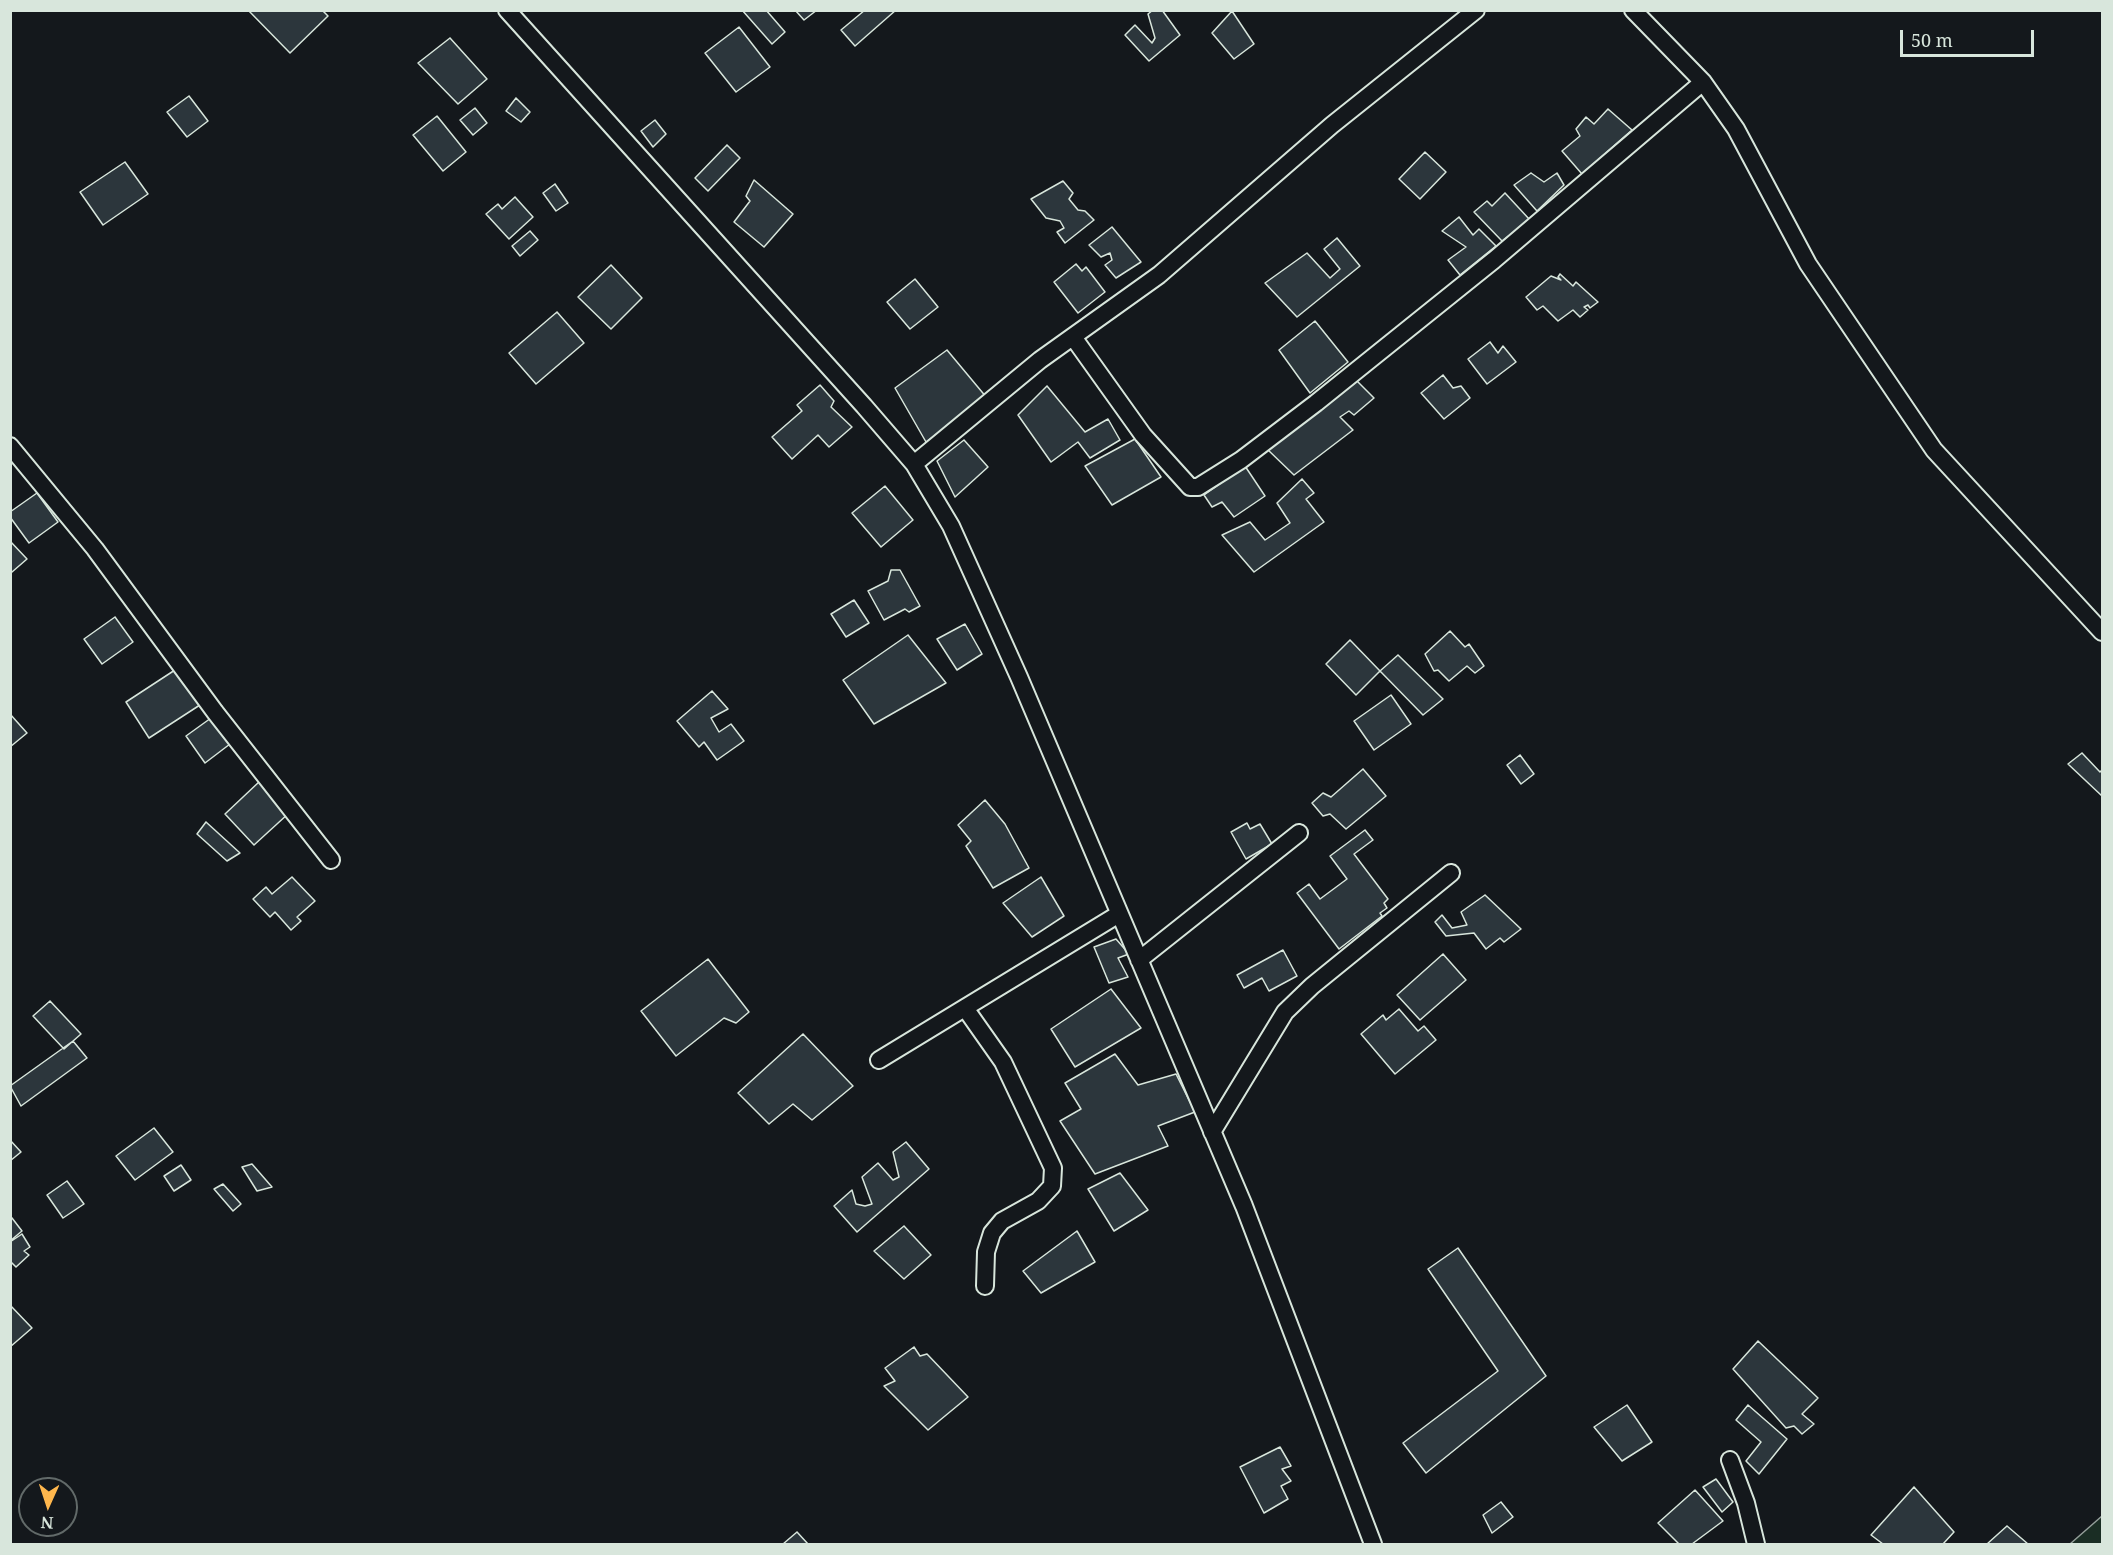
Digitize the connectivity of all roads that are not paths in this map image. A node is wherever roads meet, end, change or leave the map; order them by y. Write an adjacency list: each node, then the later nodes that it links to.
1 (507, 10): 7 (street)
2 (1476, 10): 5 (street)
3 (1633, 10): 4 (street)
4 (1703, 82): 5 (street); 8 (street)
5 (1073, 337): 7 (street)
6 (10, 446): 10 (street)
7 (914, 465): 12 (street)
8 (2103, 632)
9 (1299, 833): 13 (street)
10 (331, 860)
11 (1451, 873): 16 (street)
12 (1119, 914): 13 (street); 14 (street)
13 (1139, 960): 16 (street)
14 (965, 1008): 15 (street); 17 (street)
15 (879, 1060)
16 (1212, 1132): 19 (street)
17 (985, 1286)
18 (1730, 1460): 20 (street)
19 (1373, 1545)
20 (1756, 1545)

